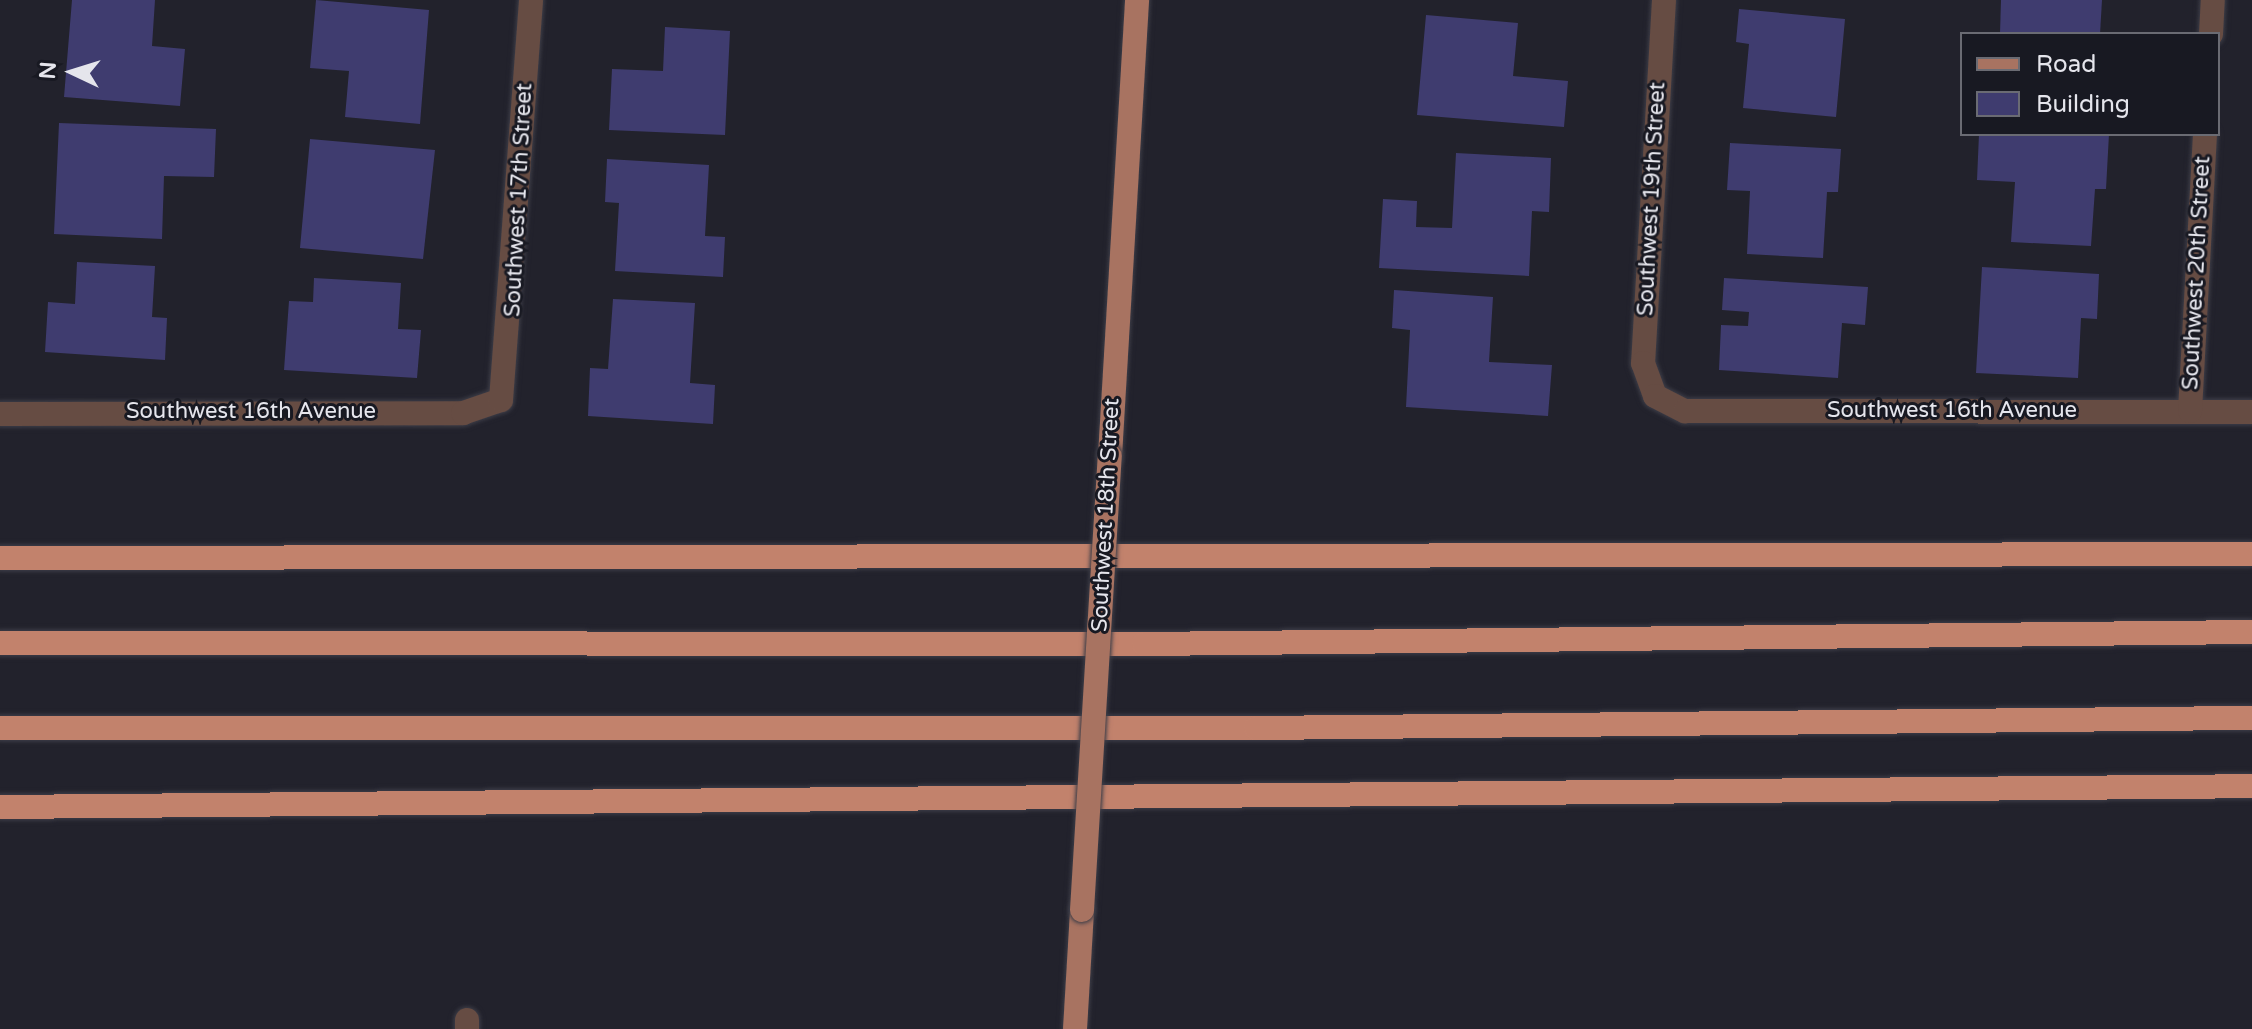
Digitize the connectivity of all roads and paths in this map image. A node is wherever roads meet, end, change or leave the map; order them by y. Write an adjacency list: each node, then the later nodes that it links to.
1 (531, 0): 8 (street, Southwest 17th Street)
2 (1137, 0): 20 (main road, Southwest 18th Street, bridge)
3 (1664, 0): 7 (street, Southwest 19th Street)
4 (2213, 0): 5 (street)
5 (2211, 32)
6 (2205, 136): 9 (street, Southwest 20th Street)
7 (1655, 396): 9 (street, Southwest 16th Avenue)
8 (501, 400): 11 (street, Southwest 16th Avenue)
9 (2190, 411): 10 (street, Southwest 16th Avenue)
10 (2252, 412)
11 (0, 414)
12 (2252, 554): 13 (highway)
13 (0, 558)
14 (2252, 632): 15 (highway)
15 (0, 643)
16 (2252, 718): 17 (highway)
17 (0, 728)
18 (2252, 786): 19 (highway)
19 (0, 807)
20 (1075, 1029)

